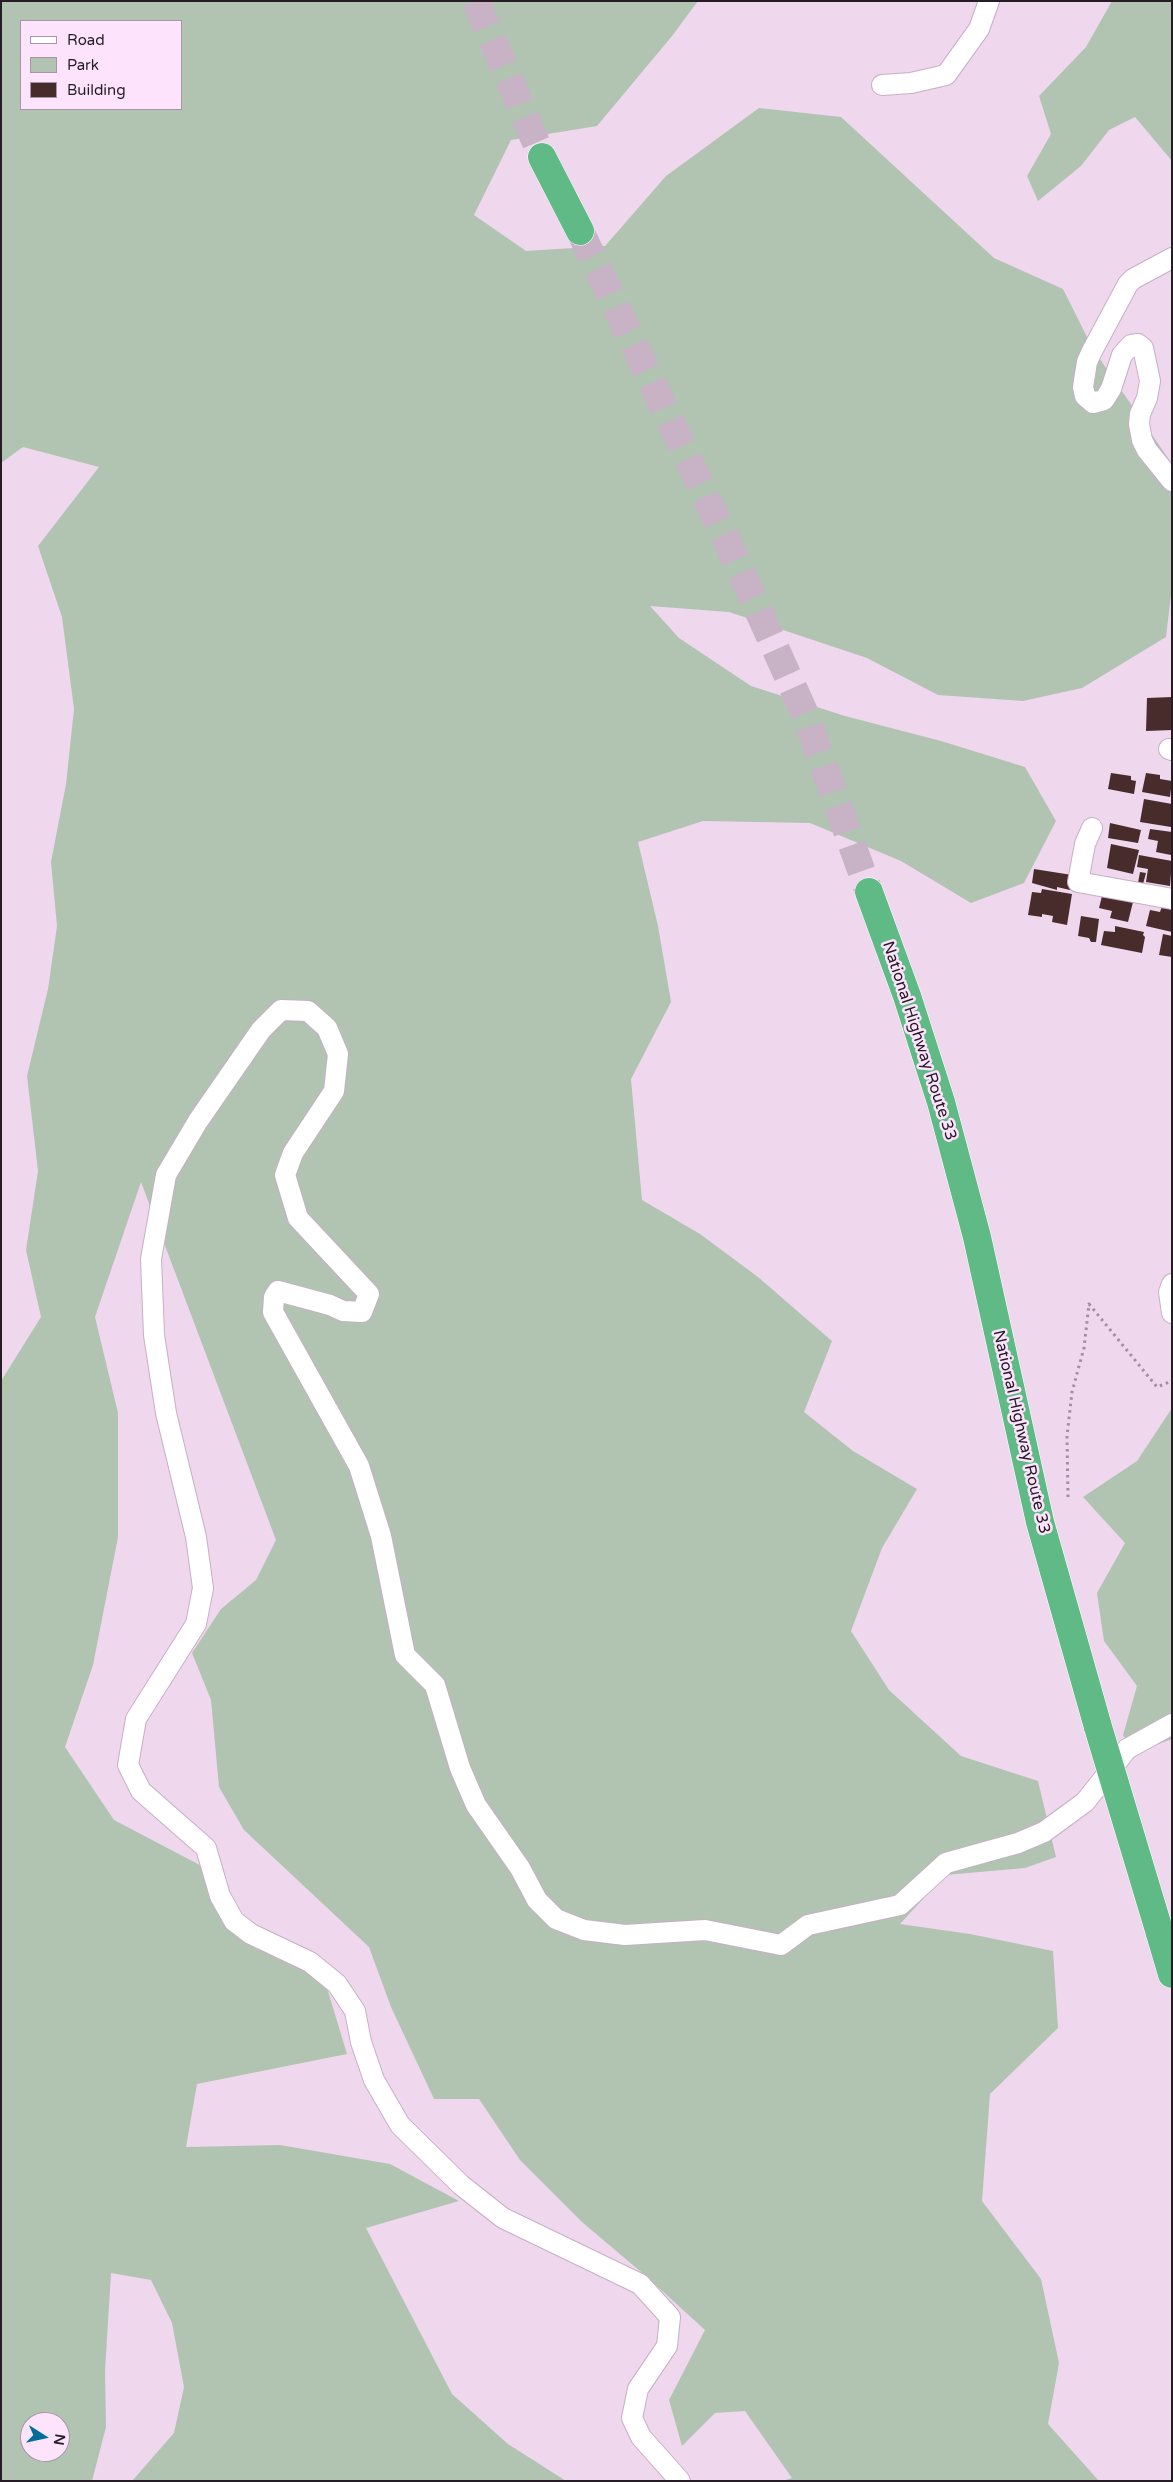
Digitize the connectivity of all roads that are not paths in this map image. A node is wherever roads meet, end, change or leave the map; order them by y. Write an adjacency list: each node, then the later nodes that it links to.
1 (989, 1): 2 (street)
2 (882, 85)
3 (542, 157): 4 (highway)
4 (580, 231)
5 (1172, 258): 6 (street)
6 (1172, 481)
7 (1092, 828): 9 (street)
8 (869, 892): 13 (highway, National Highway Route 33, bridge)
9 (1172, 899)
10 (1172, 1284): 11 (street)
11 (1172, 1313)
12 (1172, 1724): 14 (street)
13 (1172, 1974)
14 (680, 2481)

